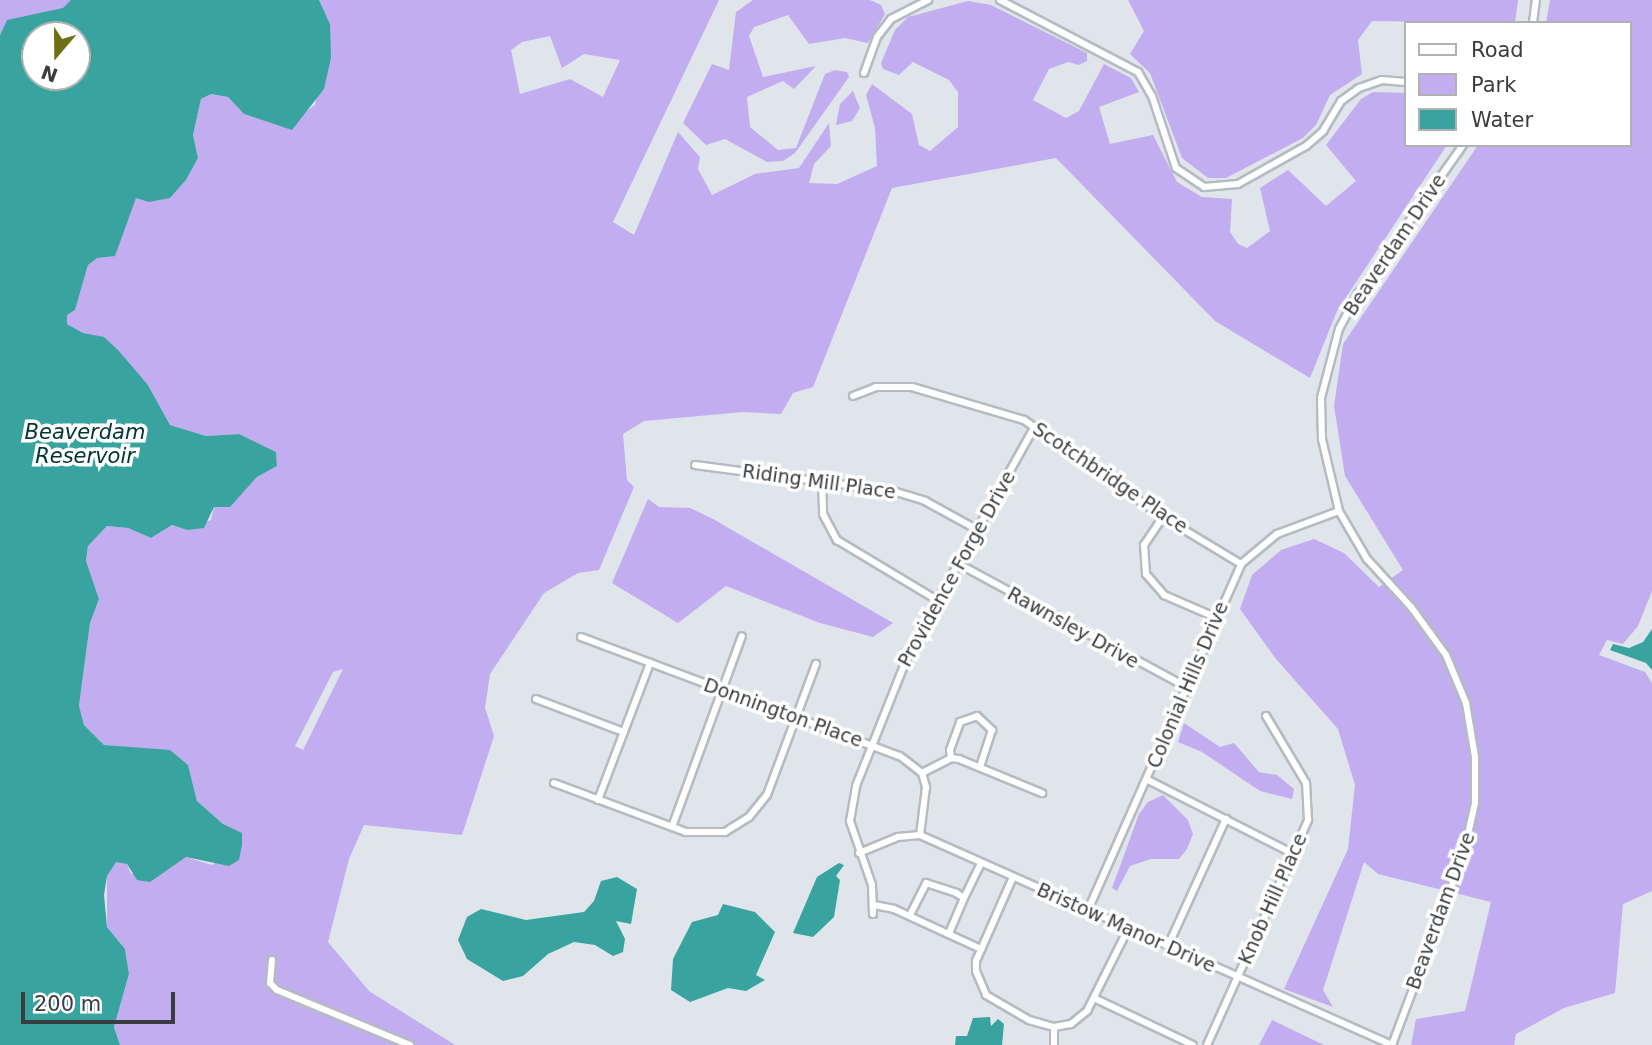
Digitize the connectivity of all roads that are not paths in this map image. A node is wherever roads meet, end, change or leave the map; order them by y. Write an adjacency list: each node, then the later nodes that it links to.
1 (928, 0): 5 (street)
2 (1000, 0): 6 (street)
3 (1536, 0): 4 (street)
4 (1533, 21)
5 (864, 73)
6 (1404, 82)
7 (1462, 147): 12 (street, Beaverdam Drive)
8 (853, 396): 9 (street, Scotchbridge Place)
9 (1035, 426): 13 (street, Scotchbridge Place); 14 (street, Providence Forge Drive)
10 (695, 465): 11 (street, Riding Mill Place)
11 (822, 481): 14 (street, Riding Mill Place); 17 (street)
12 (1339, 511): 16 (street, Colonial Hills Drive); 61 (street, Beaverdam Drive)
13 (1163, 517): 16 (street, Scotchbridge Place); 18 (street)
14 (978, 530): 15 (street, Providence Forge Drive)
15 (959, 564): 17 (street, Providence Forge Drive); 23 (street, Rawnsley Drive)
16 (1241, 564): 18 (street, Colonial Hills Drive)
17 (937, 600): 29 (street, Providence Forge Drive)
18 (1215, 617): 23 (street, Colonial Hills Drive)
19 (742, 636): 24 (street)
20 (581, 637): 21 (street, Donnington Place)
21 (650, 663): 24 (street, Donnington Place); 28 (street)
22 (816, 664): 27 (street)
23 (1188, 688): 33 (street, Colonial Hills Drive)
24 (722, 690): 27 (street, Donnington Place); 38 (street)
25 (536, 699): 28 (street)
26 (1266, 716): 41 (street, Knob Hill Place)
27 (794, 717): 29 (street, Donnington Place); 38 (street)
28 (624, 732): 36 (street)
29 (872, 746): 32 (street, Donnington Place); 40 (street, Providence Forge Drive)
30 (951, 758): 31 (street); 31 (street); 32 (street)
31 (980, 766): 35 (street)
32 (922, 773): 39 (street)
33 (1148, 780): 37 (street); 46 (street, Colonial Hills Drive)
34 (554, 783): 36 (street)
35 (1042, 793)
36 (598, 800): 38 (street)
37 (1226, 819): 41 (street); 51 (street)
38 (672, 827)
39 (920, 835): 40 (street); 42 (street, Bristow Manor Drive)
40 (859, 853): 45 (street, Providence Forge Drive)
41 (1294, 854): 54 (street, Knob Hill Place)
42 (981, 863): 43 (street, Bristow Manor Drive); 44 (street)
43 (1013, 877): 46 (street, Bristow Manor Drive); 52 (street)
44 (964, 898): 48 (street); 50 (street)
45 (874, 905): 47 (street, Providence Forge Drive); 48 (street)
46 (1088, 910): 49 (street, Bristow Manor Drive)
47 (873, 914)
48 (910, 915): 50 (street)
49 (1128, 929): 51 (street, Bristow Manor Drive); 55 (street)
50 (949, 934): 52 (street)
51 (1168, 946): 54 (street, Bristow Manor Drive)
52 (981, 949): 56 (street)
53 (272, 960): 57 (street)
54 (1237, 978): 60 (street, Knob Hill Place); 61 (street, Bristow Manor Drive)
55 (1096, 999): 56 (street); 59 (street)
56 (1055, 1027): 58 (street)
57 (410, 1045)
58 (1054, 1045)
59 (1193, 1045)
60 (1207, 1045)
61 (1392, 1045)

